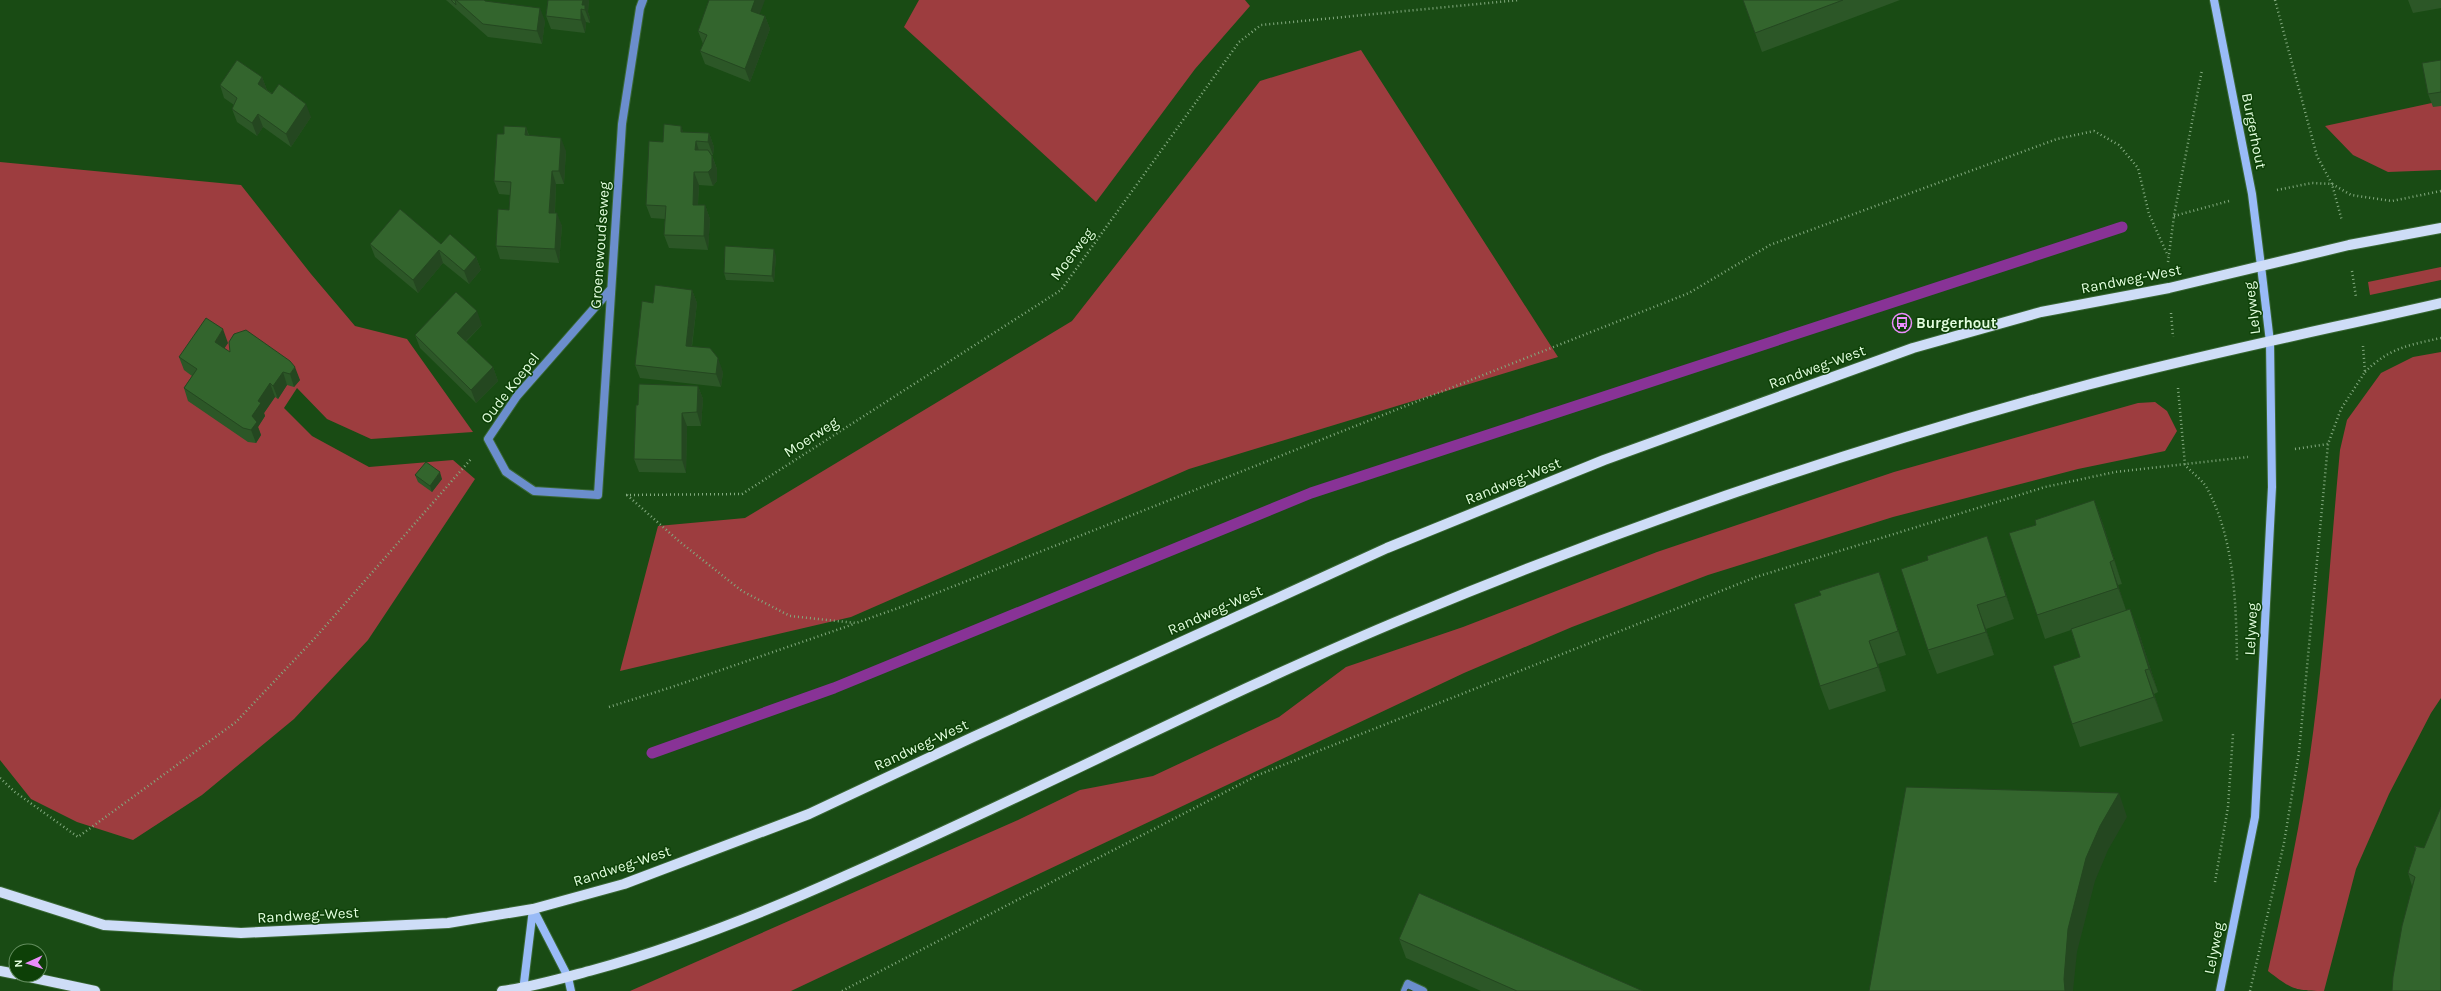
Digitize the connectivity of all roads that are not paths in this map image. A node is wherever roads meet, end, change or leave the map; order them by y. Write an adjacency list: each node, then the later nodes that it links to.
1 (643, 0): 5 (street, Groenewoudseweg)
2 (2214, 0): 4 (street, Burgerhout)
3 (2441, 228): 4 (main road, Randweg-West)
4 (2261, 266): 7 (street, Lelyweg); 10 (main road, Randweg-West)
5 (611, 289): 8 (street, Groenewoudseweg); 8 (street, Oude Koepel)
6 (2441, 303): 7 (main road)
7 (2270, 342): 11 (main road); 19 (street, Lelyweg)
8 (598, 494)
9 (0, 892): 10 (main road, Randweg-West)
10 (533, 910): 11 (street); 13 (street)
11 (568, 977): 13 (main road); 16 (street)
12 (48, 981): 14 (main road)
13 (523, 990): 15 (main road)
14 (95, 991)
15 (502, 991)
16 (571, 991)
17 (1405, 991): 18 (street)
18 (1423, 991)
19 (2220, 991)

